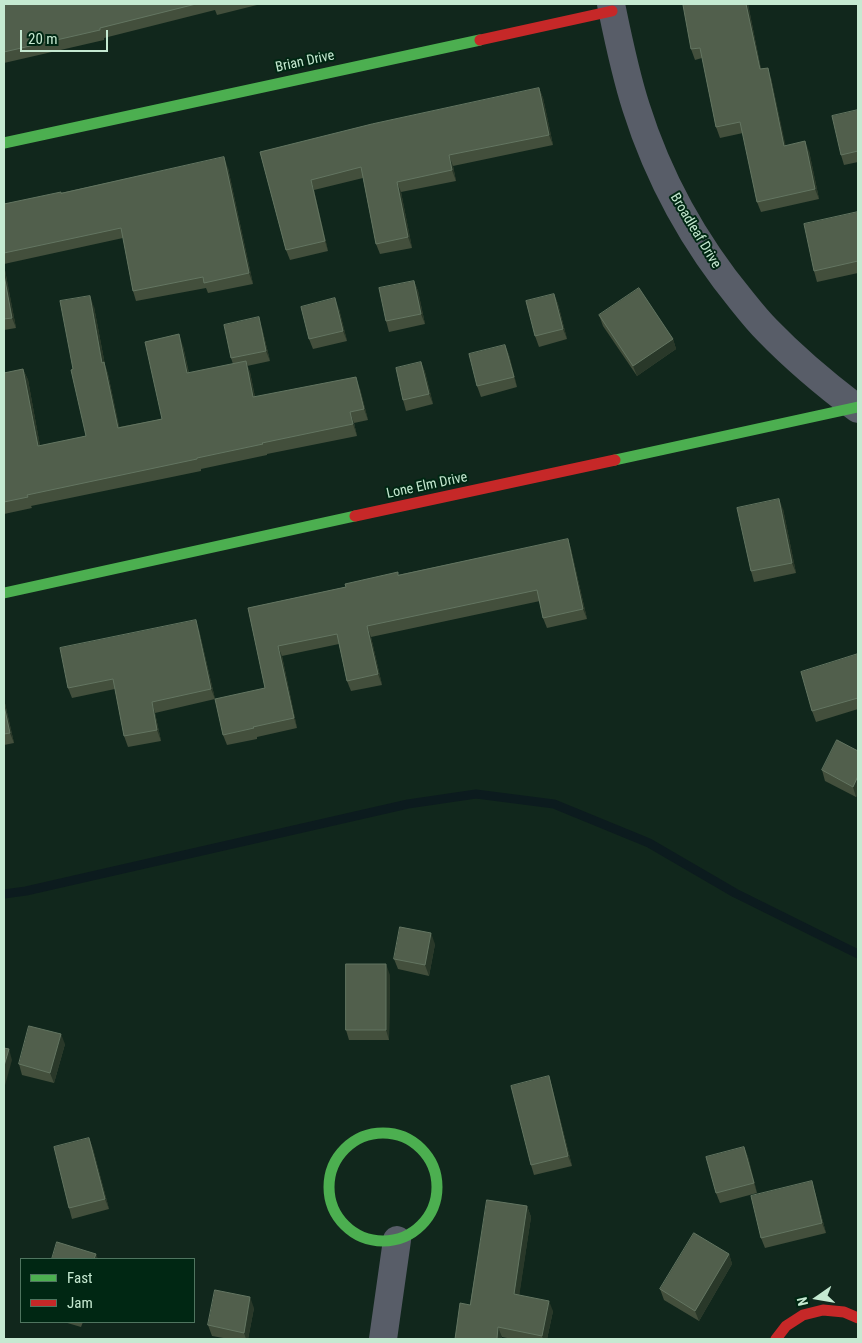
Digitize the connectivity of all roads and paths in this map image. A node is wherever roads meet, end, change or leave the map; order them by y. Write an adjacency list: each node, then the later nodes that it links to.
1 (611, 7): 2 (street, Brian Drive); 3 (street, Broadleaf Drive)
2 (4, 143)
3 (858, 408): 4 (street, Lone Elm Drive)
4 (4, 593)
5 (397, 1240): 5 (street); 7 (street)
6 (858, 1318): 8 (street)
7 (383, 1339)
8 (776, 1339)

